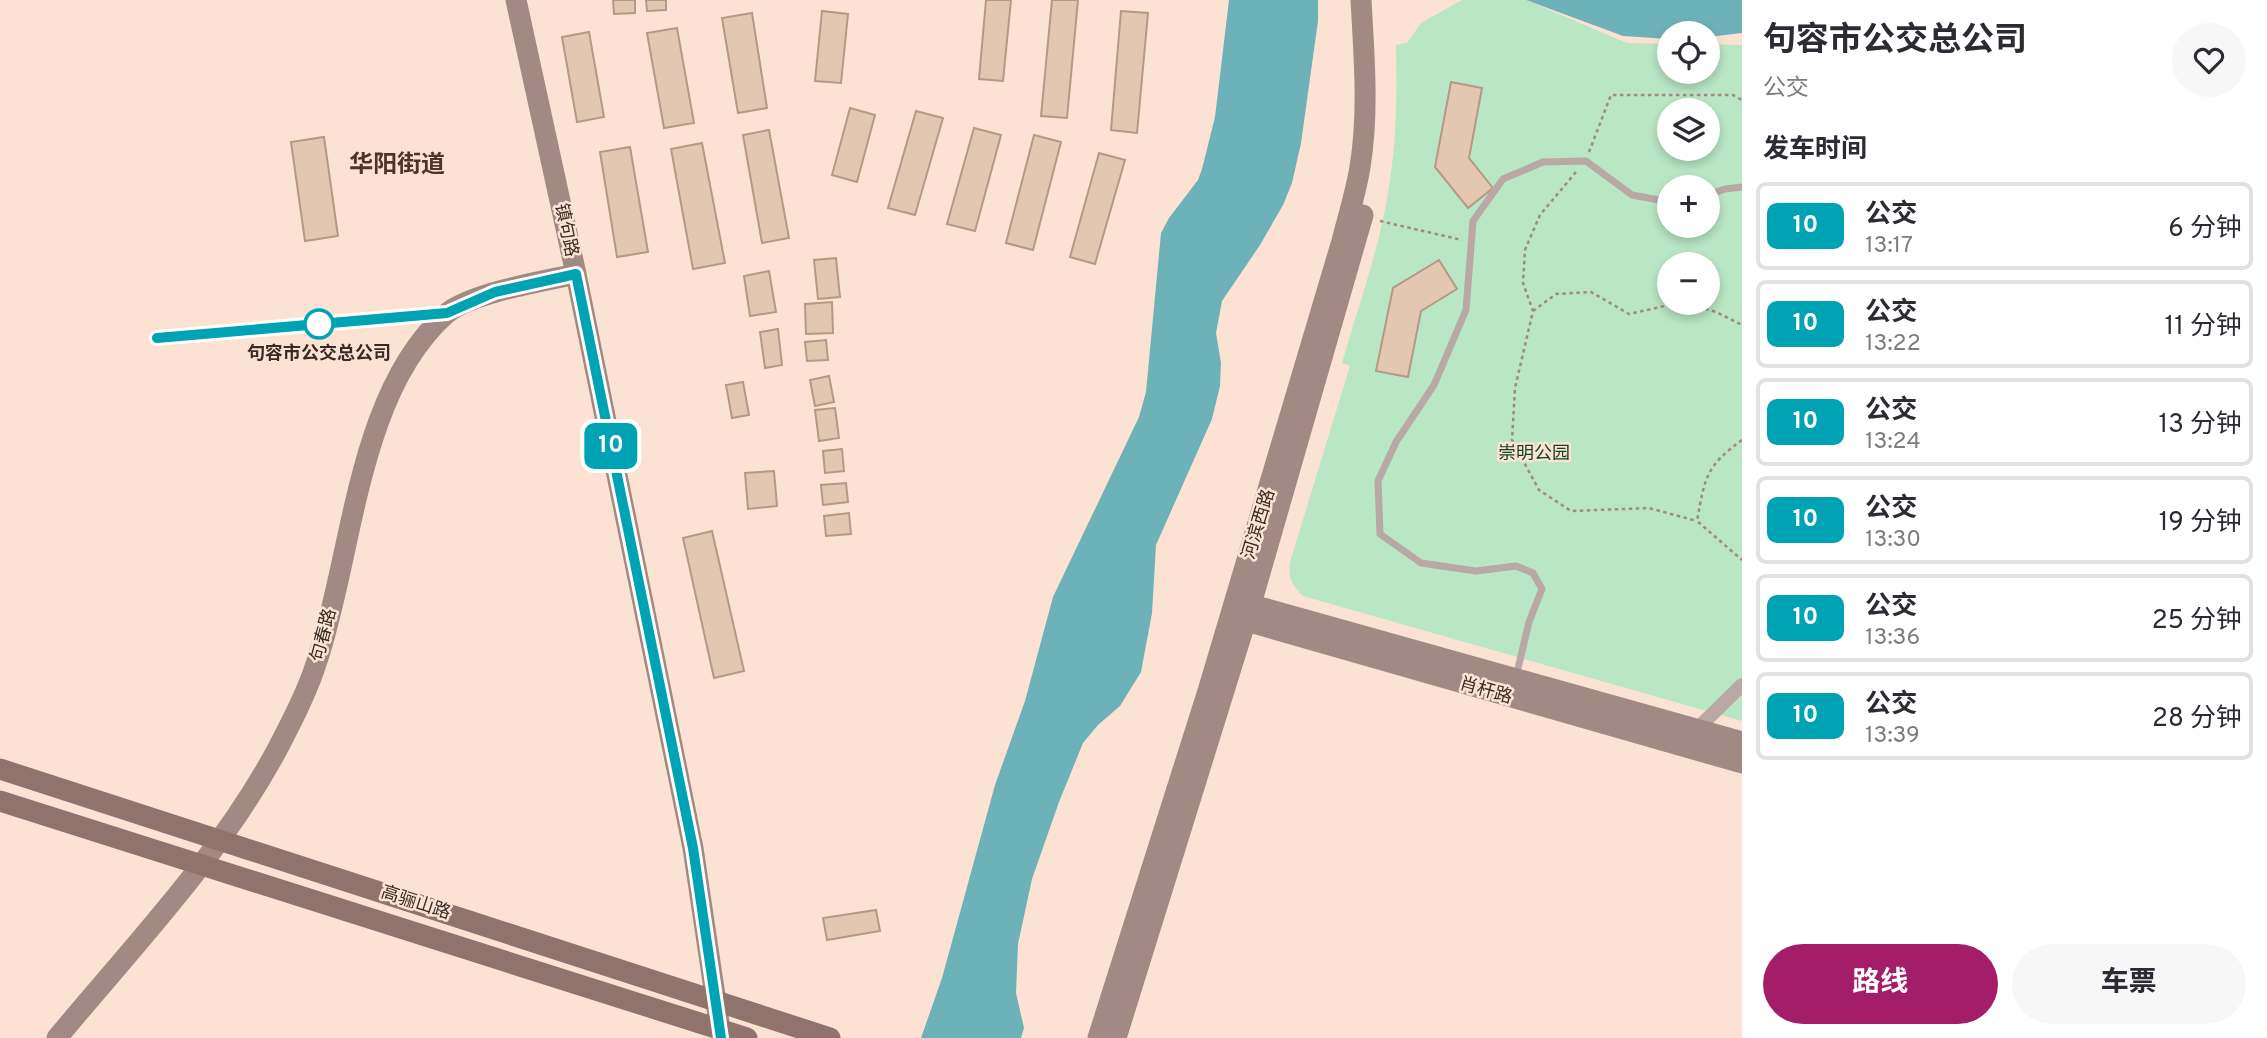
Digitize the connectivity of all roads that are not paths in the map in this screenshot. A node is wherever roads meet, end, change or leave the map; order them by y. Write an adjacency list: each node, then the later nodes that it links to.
1 (516, 0): 7 (street, 镇句路)
2 (1361, 0): 10 (street, 河滨西路)
3 (1376, 0): 10 (street, 河滨西路)
4 (1742, 187): 5 (lane)
5 (1720, 191)
6 (1657, 200): 11 (lane)
7 (576, 274): 8 (street, 句春路); 20 (street, 镇句路)
8 (447, 313): 9 (lane); 18 (street, 句春路)
9 (157, 338)
10 (1240, 611): 11 (street, 肖杆路); 15 (street, 肖杆路); 25 (street, 河滨西路); 26 (street, 河滨西路)
11 (1516, 678): 13 (street, 肖杆路)
12 (1742, 685): 13 (street)
13 (1697, 729): 14 (street, 肖杆路)
14 (1742, 742)
15 (1742, 763)
16 (0, 769): 18 (main road, 高骊山路)
17 (0, 801): 19 (main road, 高骊山路)
18 (220, 839): 19 (street, 句春路); 20 (main road, 高骊山路)
19 (200, 865): 21 (main road, 高骊山路); 22 (street, 句春路)
20 (716, 1000): 21 (street, 镇句路); 24 (main road, 高骊山路)
21 (720, 1033): 23 (main road, 高骊山路)
22 (57, 1038)
23 (747, 1038)
24 (830, 1038)
25 (1098, 1038)
26 (1116, 1038)

